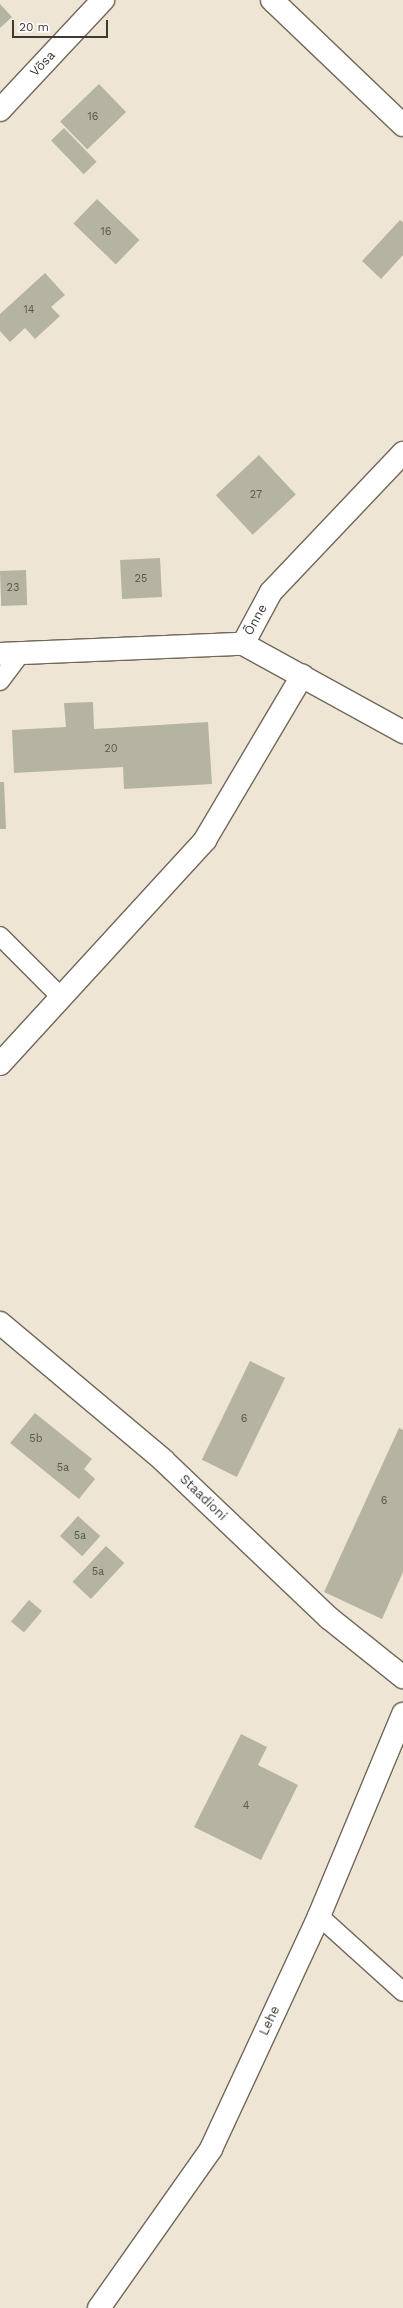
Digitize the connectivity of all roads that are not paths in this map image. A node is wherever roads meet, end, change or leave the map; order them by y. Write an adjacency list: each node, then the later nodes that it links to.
1 (103, 0): 3 (street, Võsa)
2 (272, 0): 4 (street)
3 (0, 110)
4 (403, 125)
5 (403, 453): 6 (street, Õnne)
6 (243, 644): 7 (street, Õnne); 8 (street)
7 (11, 653): 9 (lane)
8 (302, 676): 10 (street); 12 (street)
9 (0, 681)
10 (403, 732)
11 (0, 936): 12 (lane)
12 (61, 997): 13 (street)
13 (0, 1064)
14 (0, 1323): 15 (street, Staadioni)
15 (403, 1677)
16 (402, 1718): 17 (street, Lehe)
17 (319, 1916): 18 (lane); 19 (street, Lehe)
18 (403, 1992)
19 (98, 2308)

